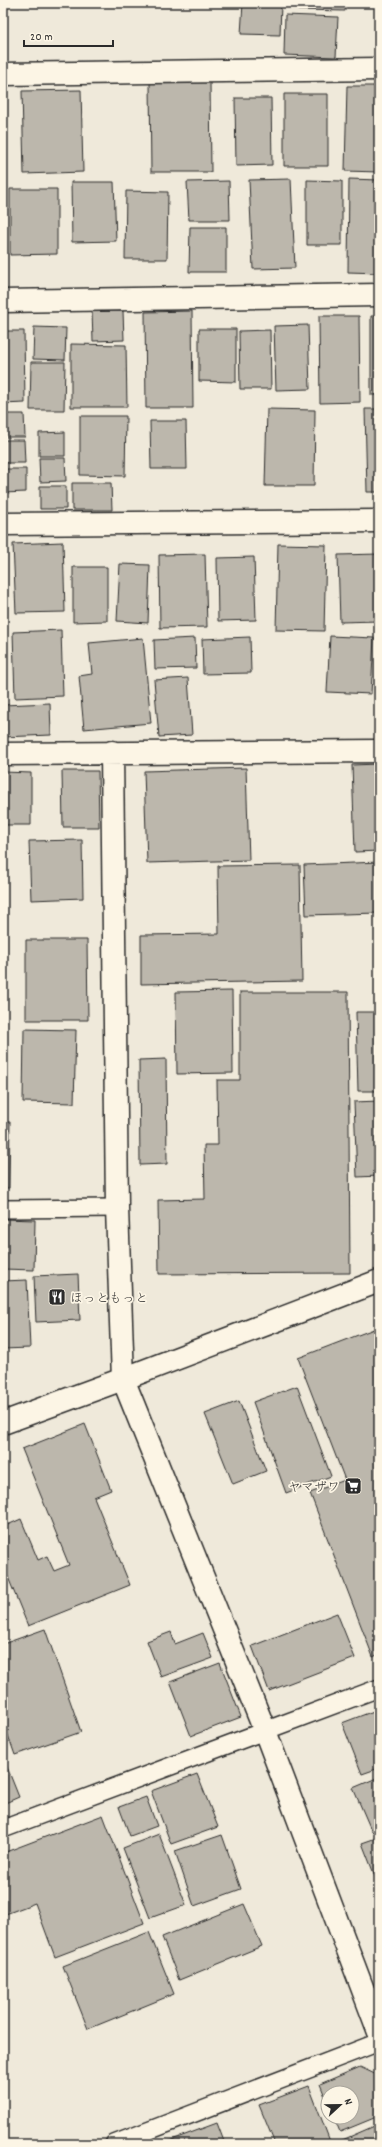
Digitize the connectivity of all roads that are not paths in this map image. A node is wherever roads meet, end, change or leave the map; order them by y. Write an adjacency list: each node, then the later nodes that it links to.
1 (379, 69): 2 (street)
2 (3, 74)
3 (379, 296): 4 (street)
4 (3, 301)
5 (379, 521): 6 (street)
6 (3, 524)
7 (379, 751): 8 (street)
8 (112, 752): 9 (street); 11 (street)
9 (3, 754)
10 (3, 1208): 11 (lane)
11 (117, 1208): 13 (street)
12 (379, 1281): 13 (street)
13 (123, 1380): 14 (street); 16 (street)
14 (3, 1423)
15 (379, 1688): 16 (lane)
16 (265, 1731): 17 (lane); 18 (street)
17 (3, 1829)
18 (379, 2032)
19 (379, 2042): 20 (lane)
20 (114, 2144)

